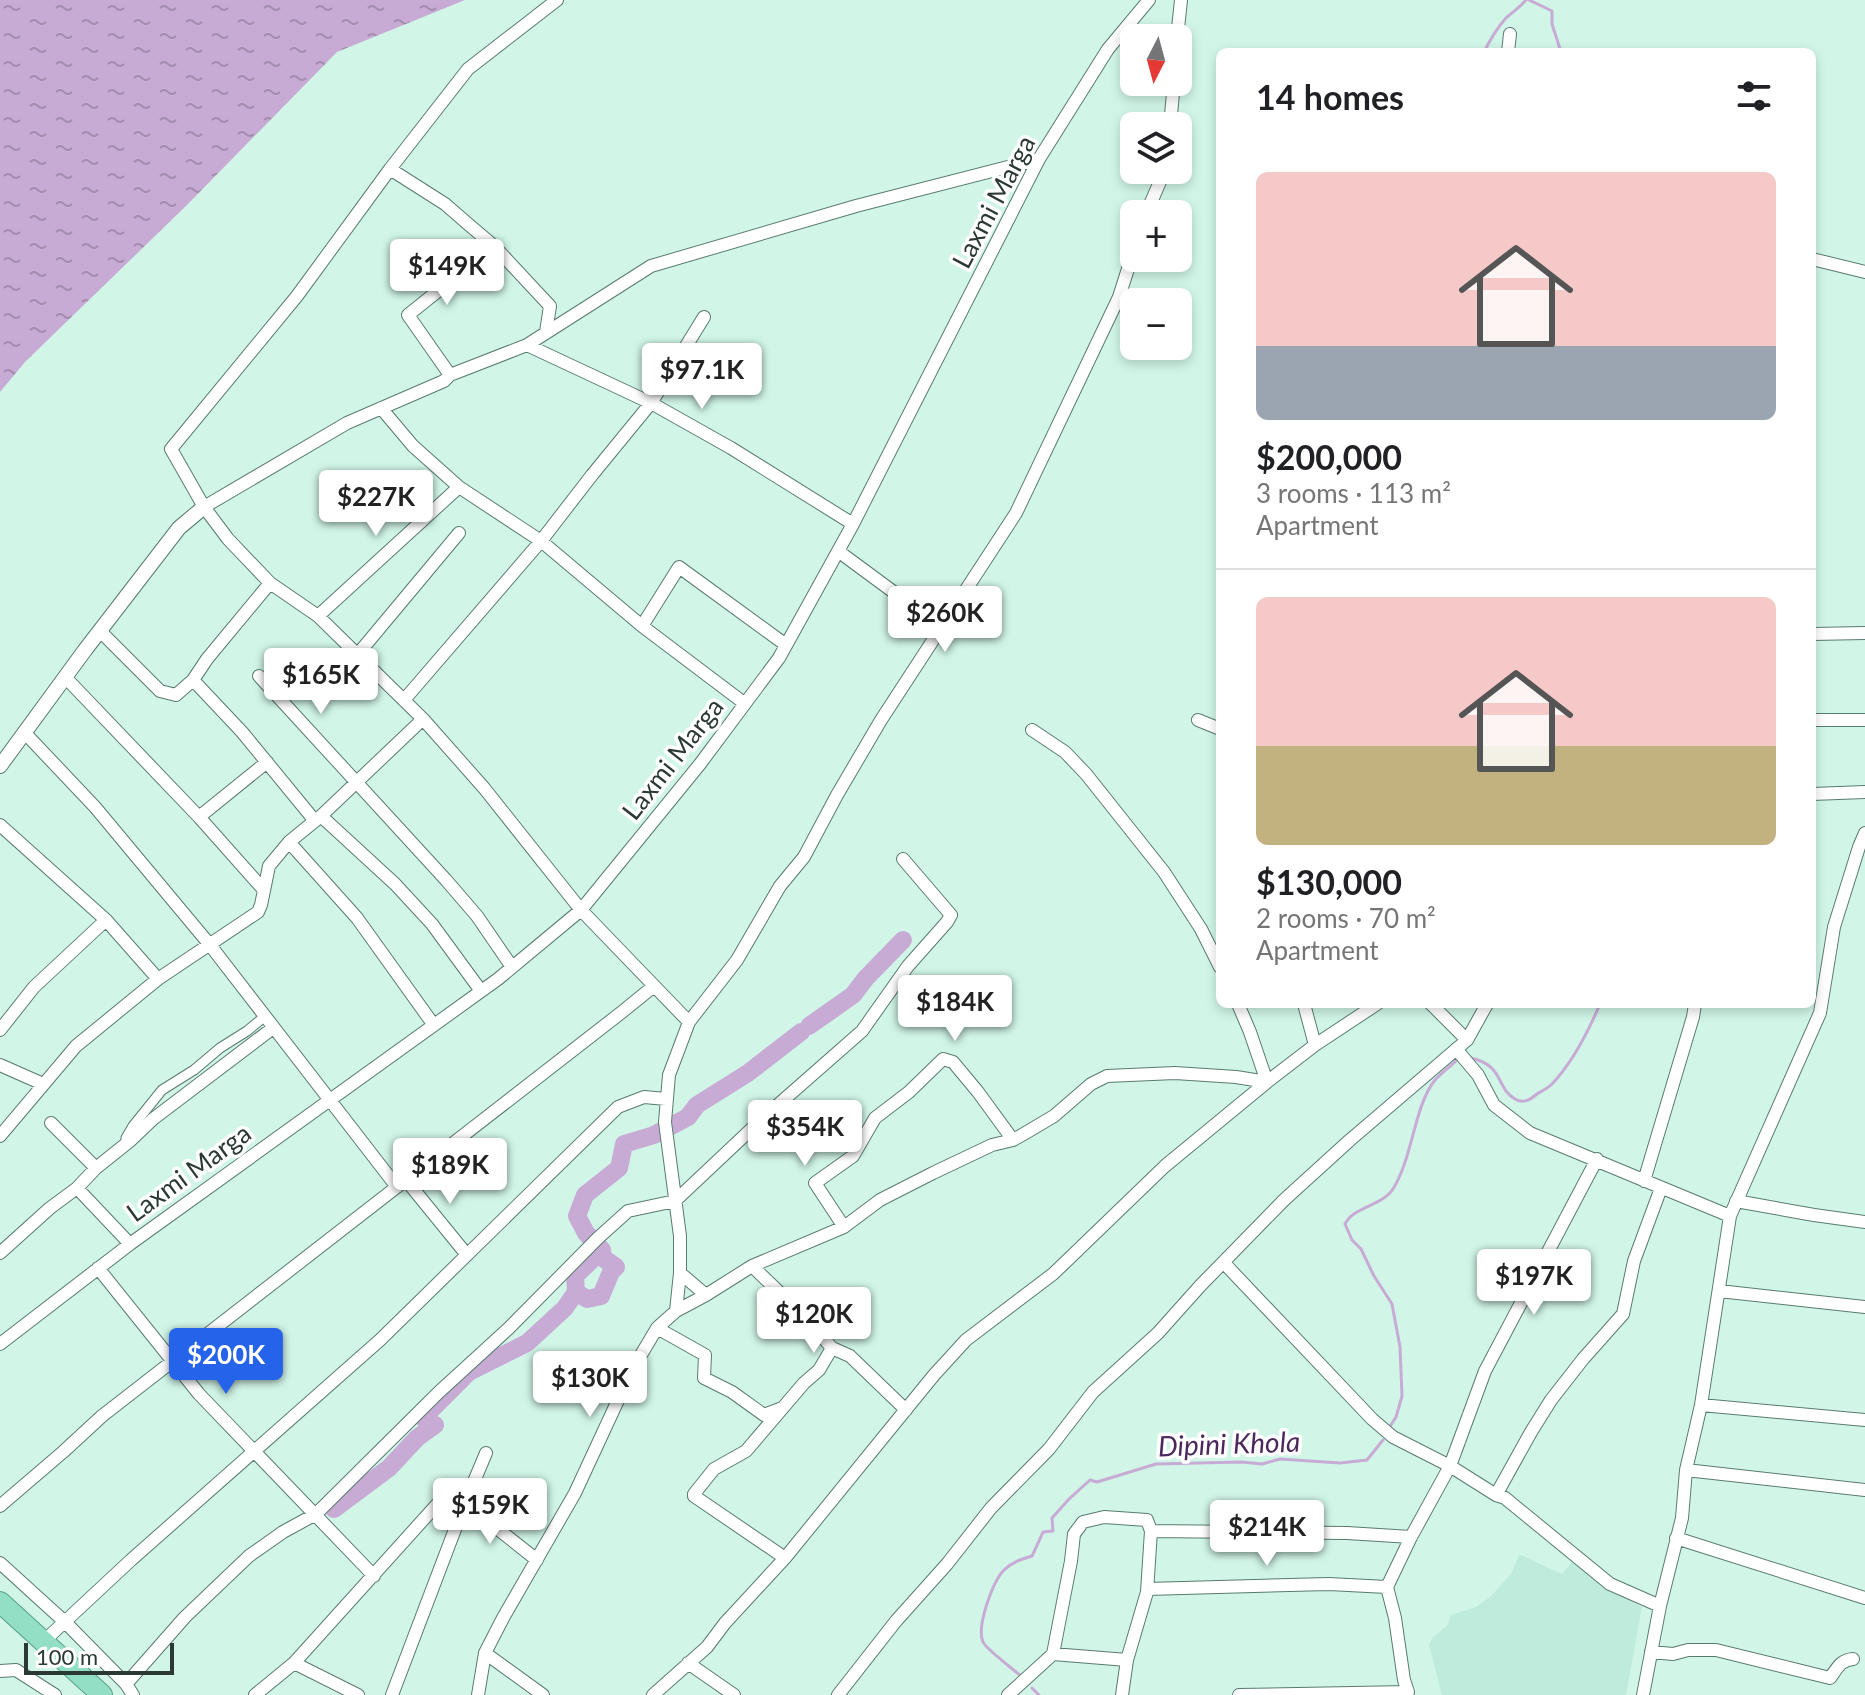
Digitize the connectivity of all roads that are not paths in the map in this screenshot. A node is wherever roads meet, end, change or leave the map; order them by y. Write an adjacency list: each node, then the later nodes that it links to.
1 (557, 0): 8 (street)
2 (1181, 0): 4 (street)
3 (1143, 3): 7 (street, Laxmi Marga)
4 (1178, 24)
5 (1510, 34): 6 (street)
6 (1508, 48)
7 (1039, 159): 14 (street); 21 (street, Laxmi Marga)
8 (390, 169): 9 (street); 20 (street)
9 (494, 246): 14 (street); 16 (street)
10 (1816, 260): 12 (street)
11 (1127, 272): 74 (street)
12 (1865, 272)
13 (704, 317): 17 (street)
14 (546, 332): 15 (street)
15 (527, 345): 16 (street); 17 (street)
16 (450, 375): 18 (street)
17 (651, 403): 21 (street); 23 (street)
18 (381, 408): 19 (street); 20 (street)
19 (459, 487): 23 (street); 27 (street)
20 (204, 507): 25 (street); 29 (street)
21 (853, 524): 24 (street, Laxmi Marga)
22 (459, 533): 33 (street)
23 (541, 541): 28 (street); 37 (street)
24 (838, 551): 26 (street); 32 (street, Laxmi Marga)
25 (270, 583): 27 (street); 36 (street)
26 (899, 596)
27 (318, 616): 33 (street)
28 (642, 626): 32 (street); 38 (street)
29 (100, 631): 35 (street); 36 (street)
30 (1865, 633): 31 (street)
31 (1816, 634)
32 (786, 645): 38 (street, Laxmi Marga)
33 (358, 654): 37 (street)
34 (259, 676): 48 (street)
35 (65, 677): 45 (street); 51 (street)
36 (193, 680): 46 (street)
37 (404, 700): 39 (street)
38 (744, 703): 59 (street, Laxmi Marga)
39 (423, 719): 48 (street); 59 (street)
40 (1198, 720): 43 (street)
41 (1816, 720): 42 (street)
42 (1865, 720)
43 (1216, 727)
44 (1032, 730): 62 (street)
45 (24, 732): 47 (street); 61 (street)
46 (267, 762): 51 (street); 52 (street)
47 (0, 766)
48 (357, 781): 52 (street); 63 (street)
49 (1865, 792): 50 (street)
50 (1816, 794)
51 (199, 817): 58 (street)
52 (318, 818): 55 (street); 66 (street)
53 (0, 825): 60 (street)
54 (1865, 833): 56 (street)
55 (289, 842): 58 (street); 75 (street)
56 (1862, 848): 97 (street)
57 (903, 859): 96 (street)
58 (263, 889): 61 (street)
59 (581, 910): 63 (street, Laxmi Marga); 65 (street)
60 (106, 920): 64 (street); 77 (street)
61 (210, 945): 64 (street); 73 (street)
62 (1216, 959)
63 (512, 967): 66 (street, Laxmi Marga)
64 (158, 979): 83 (street)
65 (654, 986): 74 (street); 93 (street)
66 (481, 991): 75 (street, Laxmi Marga)
67 (1240, 1008): 82 (street)
68 (1305, 1008): 79 (street)
69 (1371, 1008): 79 (street)
70 (1435, 1008): 78 (street)
71 (1485, 1008): 78 (street)
72 (1694, 1008): 92 (street)
73 (264, 1017): 76 (street); 89 (street)
74 (689, 1022): 84 (street)
75 (433, 1024): 85 (street, Laxmi Marga)
76 (273, 1028): 85 (street); 89 (street)
77 (0, 1030)
78 (1467, 1040): 80 (street)
79 (1315, 1045): 82 (street)
80 (1456, 1049): 90 (street); 104 (street)
81 (0, 1065): 83 (street)
82 (1267, 1082): 88 (street); 118 (street)
83 (43, 1084): 87 (street)
84 (666, 1099): 96 (street); 103 (street)
85 (329, 1101): 93 (street); 101 (street, Laxmi Marga)
86 (51, 1123): 91 (street)
87 (0, 1136)
88 (1013, 1140): 100 (street); 100 (street)
89 (126, 1144): 91 (street)
90 (1597, 1159): 92 (street); 122 (street)
91 (96, 1168): 94 (street)
92 (1644, 1181): 95 (street)
93 (401, 1183): 103 (street); 115 (street)
94 (77, 1188): 101 (street); 102 (street)
95 (1661, 1188): 98 (street); 125 (street)
96 (675, 1201): 107 (street); 128 (street)
97 (1736, 1201): 98 (street); 99 (street)
98 (1730, 1216): 108 (street)
99 (1865, 1222)
100 (844, 1227): 105 (street)
101 (130, 1244): 106 (street, Laxmi Marga)
102 (0, 1253)
103 (467, 1255): 120 (street)
104 (1224, 1263): 122 (street); 162 (street)
105 (752, 1266): 109 (street); 114 (street)
106 (98, 1268): 113 (street, Laxmi Marga); 115 (street)
107 (680, 1273): 109 (street); 111 (street)
108 (1719, 1291): 110 (street); 116 (street)
109 (706, 1295): 111 (street)
110 (1865, 1307)
111 (676, 1311): 112 (street)
112 (657, 1328): 117 (street); 133 (street)
113 (0, 1344)
114 (832, 1348): 117 (street); 118 (street)
115 (173, 1362): 120 (street); 127 (street)
116 (1701, 1405): 119 (street); 123 (street)
117 (784, 1407): 132 (street)
118 (906, 1410): 132 (street)
119 (1865, 1420)
120 (254, 1452): 128 (street); 141 (street)
121 (486, 1453): 126 (street)
122 (1450, 1466): 125 (street); 130 (street)
123 (1686, 1470): 124 (street); 131 (street)
124 (1865, 1490)
125 (1496, 1495): 140 (street)
126 (465, 1503): 133 (street); 135 (street); 157 (street)
127 (0, 1506)
128 (316, 1514): 135 (street); 151 (street)
129 (1151, 1531): 130 (street); 137 (street); 145 (street)
130 (1411, 1537): 136 (street)
131 (1676, 1538): 138 (street); 140 (street)
132 (785, 1558): 149 (street)
133 (537, 1560): 144 (street)
134 (0, 1563): 141 (street)
135 (374, 1576): 148 (street)
136 (1387, 1587): 137 (street); 165 (street)
137 (1147, 1589): 147 (street)
138 (1865, 1598)
139 (0, 1602): 142 (highway)
140 (1660, 1606): 143 (street)
141 (66, 1623): 142 (street); 151 (street)
142 (43, 1642): 154 (highway)
143 (1651, 1652): 146 (street); 166 (street)
144 (485, 1653): 158 (street); 159 (street)
145 (1053, 1654): 147 (street); 163 (street)
146 (1853, 1659)
147 (1127, 1660): 164 (street)
148 (294, 1663): 152 (street); 155 (street)
149 (688, 1663): 160 (street); 161 (street)
150 (2, 1669): 153 (street)
151 (129, 1690)
152 (341, 1691): 156 (street)
153 (55, 1695)
154 (102, 1695)
155 (255, 1695)
156 (358, 1695)
157 (392, 1695)
158 (478, 1695)
159 (543, 1695)
160 (653, 1695)
161 (734, 1695)
162 (838, 1695)
163 (1008, 1695)
164 (1122, 1695)
165 (1239, 1695)
166 (1643, 1695)

